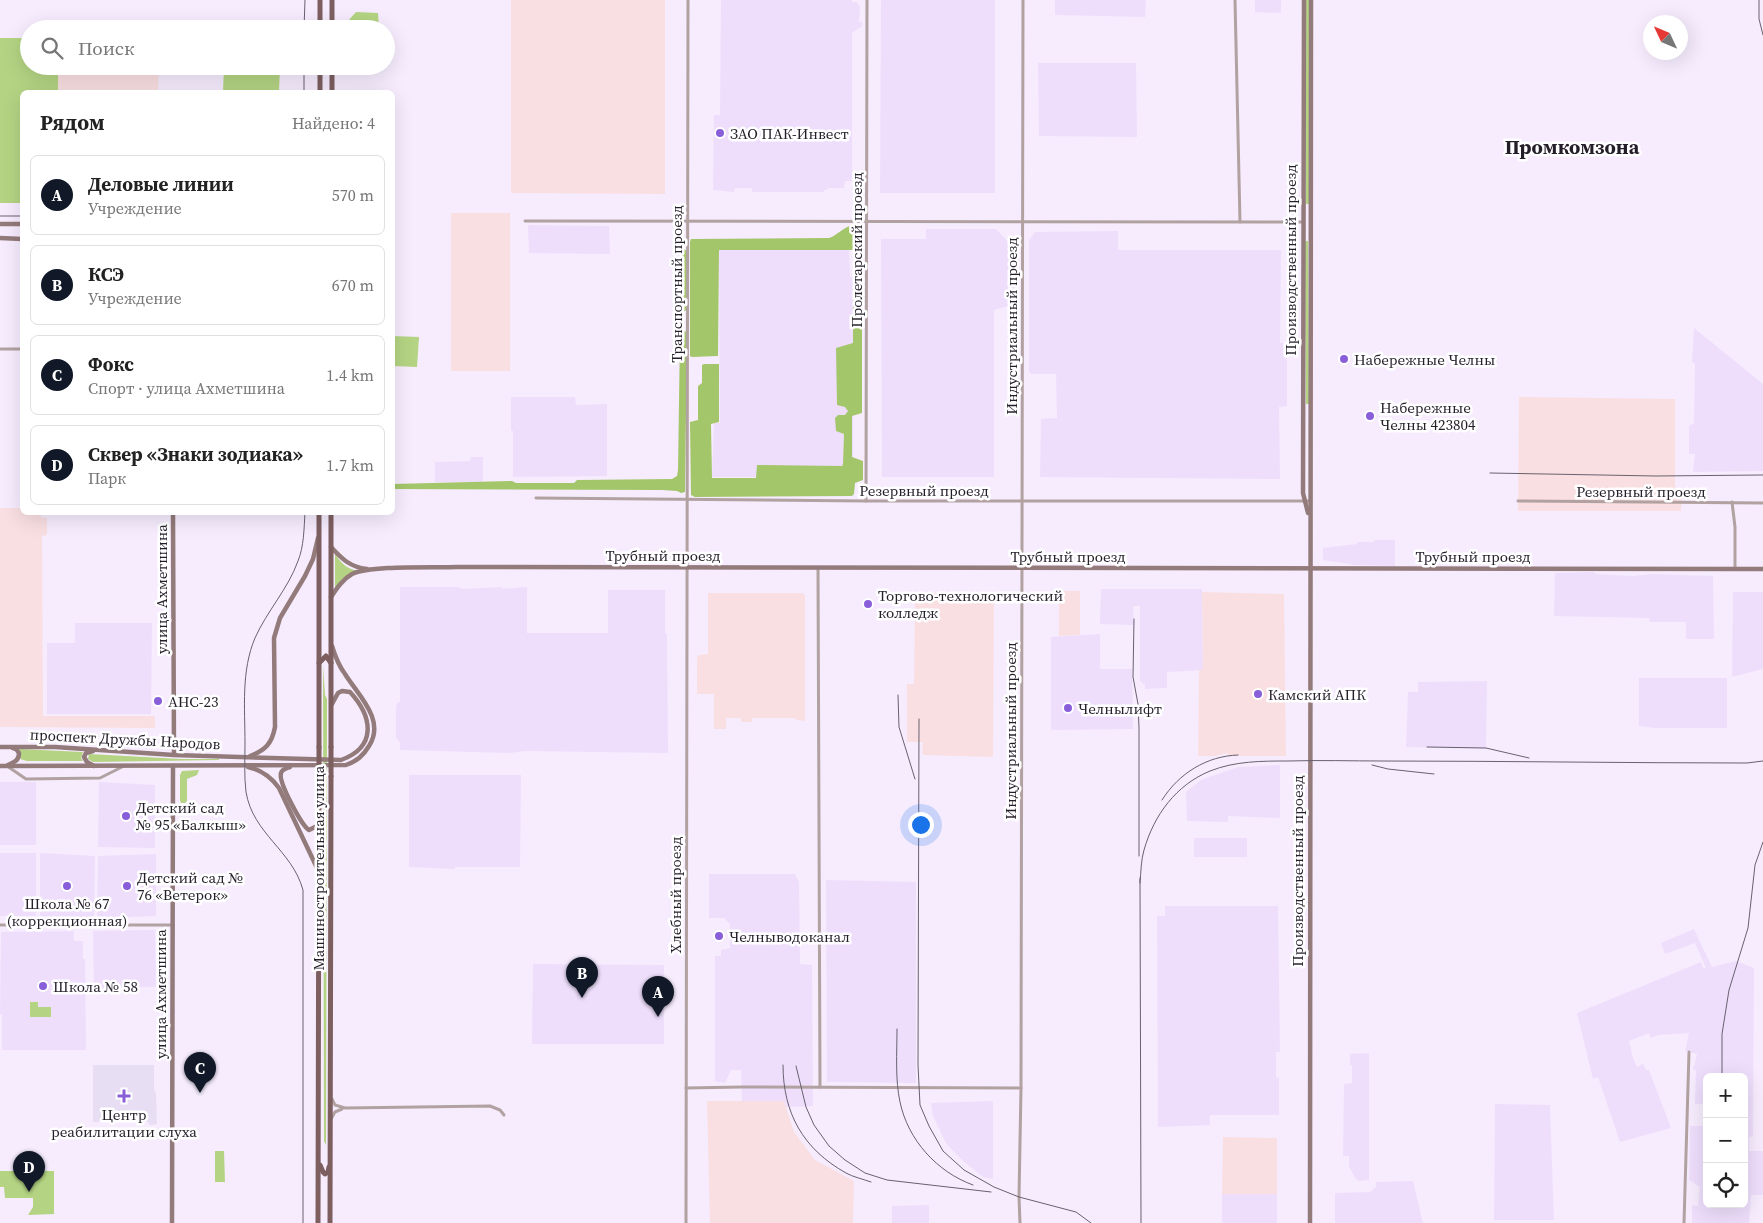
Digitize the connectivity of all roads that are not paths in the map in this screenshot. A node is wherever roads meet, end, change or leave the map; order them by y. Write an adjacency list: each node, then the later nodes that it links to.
1 (320, 0): 9 (main road)
2 (332, 0): 10 (main road)
3 (688, 0): 18 (street, Транспортный проезд)
4 (867, 0): 16 (street, Пролетарский проезд)
5 (1023, 0): 17 (street, Индустриальный проезд)
6 (1235, 0): 19 (street)
7 (1304, 0): 20 (street, Производственный проезд)
8 (1311, 0): 21 (street, Производственный проезд)
9 (320, 20)
10 (332, 20)
11 (320, 75): 13 (main road)
12 (332, 75): 14 (main road)
13 (320, 90)
14 (332, 90)
15 (525, 221): 18 (street)
16 (867, 221): 17 (street); 18 (street); 32 (street, Пролетарский проезд)
17 (1023, 221): 19 (street); 33 (street, Индустриальный проезд)
18 (688, 222): 31 (street, Транспортный проезд)
19 (1240, 222): 20 (street)
20 (1303, 222): 21 (street); 28 (street, Производственный проезд)
21 (1310, 222): 29 (street, Производственный проезд)
22 (0, 224): 23 (street)
23 (20, 224)
24 (0, 238): 25 (street)
25 (20, 239)
26 (0, 349): 27 (street)
27 (20, 349)
28 (1303, 409): 29 (street); 34 (street, Производственный проезд)
29 (1310, 409): 34 (street, Производственный проезд)
30 (536, 498): 31 (street, Резервный проезд)
31 (687, 499): 32 (street, Резервный проезд); 43 (street, Транспортный проезд)
32 (866, 501): 33 (street, Резервный проезд)
33 (1022, 501): 34 (street, Резервный проезд); 45 (street, Индустриальный проезд)
34 (1308, 501): 46 (street, Производственный проезд)
35 (1518, 502): 36 (street, Резервный проезд)
36 (1732, 502): 37 (street, Резервный проезд); 47 (street)
37 (1763, 503)
38 (173, 515): 58 (street, улица Ахметшина)
39 (319, 515): 41 (main road, Машиностроительная улица)
40 (331, 515): 42 (main road, Машиностроительная улица)
41 (319, 532): 52 (main road, Машиностроительная улица); 60 (street)
42 (331, 547): 49 (street); 50 (main road, Машиностроительная улица)
43 (687, 568): 44 (street, Трубный проезд); 49 (street, Трубный проезд); 75 (street, Хлебный проезд)
44 (818, 568): 45 (street, Трубный проезд); 74 (street)
45 (1022, 568): 46 (street, Трубный проезд); 76 (street, Индустриальный проезд)
46 (1310, 569): 47 (street, Трубный проезд); 90 (street, Производственный проезд)
47 (1735, 569): 48 (street, Трубный проезд)
48 (1763, 569)
49 (373, 570): 50 (street)
50 (331, 597): 51 (main road, Машиностроительная улица)
51 (331, 642): 53 (main road, Машиностроительная улица); 68 (street, проспект Дружбы Народов)
52 (319, 663): 53 (main road); 69 (main road, Машиностроительная улица, bridge)
53 (331, 663): 54 (main road, Машиностроительная улица)
54 (331, 705): 60 (street, проспект Дружбы Народов); 77 (main road, Машиностроительная улица, bridge)
55 (0, 747): 56 (street, проспект Дружбы Народов)
56 (9, 747): 57 (street, проспект Дружбы Народов); 63 (street)
57 (94, 750): 58 (street, проспект Дружбы Народов); 64 (street)
58 (174, 755): 59 (street, проспект Дружбы Народов)
59 (217, 756): 60 (street, проспект Дружбы Народов); 67 (street)
60 (248, 757)
61 (239, 765): 67 (street, проспект Дружбы Народов); 68 (street, проспект Дружбы Народов); 70 (street)
62 (0, 766): 63 (street, проспект Дружбы Народов)
63 (6, 766): 64 (street, проспект Дружбы Народов); 65 (street)
64 (94, 766): 65 (street, проспект Дружбы Народов)
65 (125, 766): 66 (street, проспект Дружбы Народов)
66 (173, 766): 67 (street, проспект Дружбы Народов); 72 (street, улица Ахметшина)
67 (217, 766)
68 (296, 766): 69 (street)
69 (319, 821): 70 (main road, Машиностроительная улица)
70 (319, 872): 82 (main road, Машиностроительная улица)
71 (0, 924): 72 (street)
72 (173, 924): 85 (street, улица Ахметшина)
73 (1688, 1052): 91 (street)
74 (820, 1087): 75 (street); 76 (street)
75 (686, 1088): 88 (street, Хлебный проезд)
76 (1021, 1088): 89 (street, Индустриальный проезд)
77 (330, 1096): 78 (street); 80 (main road, Машиностроительная улица)
78 (344, 1108): 79 (street); 80 (street)
79 (504, 1116)
80 (330, 1122): 81 (main road, Машиностроительная улица)
81 (330, 1161): 82 (main road); 83 (main road, Машиностроительная улица)
82 (319, 1162): 84 (main road, Машиностроительная улица)
83 (329, 1203): 84 (main road); 87 (main road, Машиностроительная улица)
84 (318, 1205): 86 (main road, Машиностроительная улица)
85 (172, 1223)
86 (318, 1223)
87 (330, 1223)
88 (686, 1223)
89 (1020, 1223)
90 (1310, 1223)
91 (1684, 1223)

